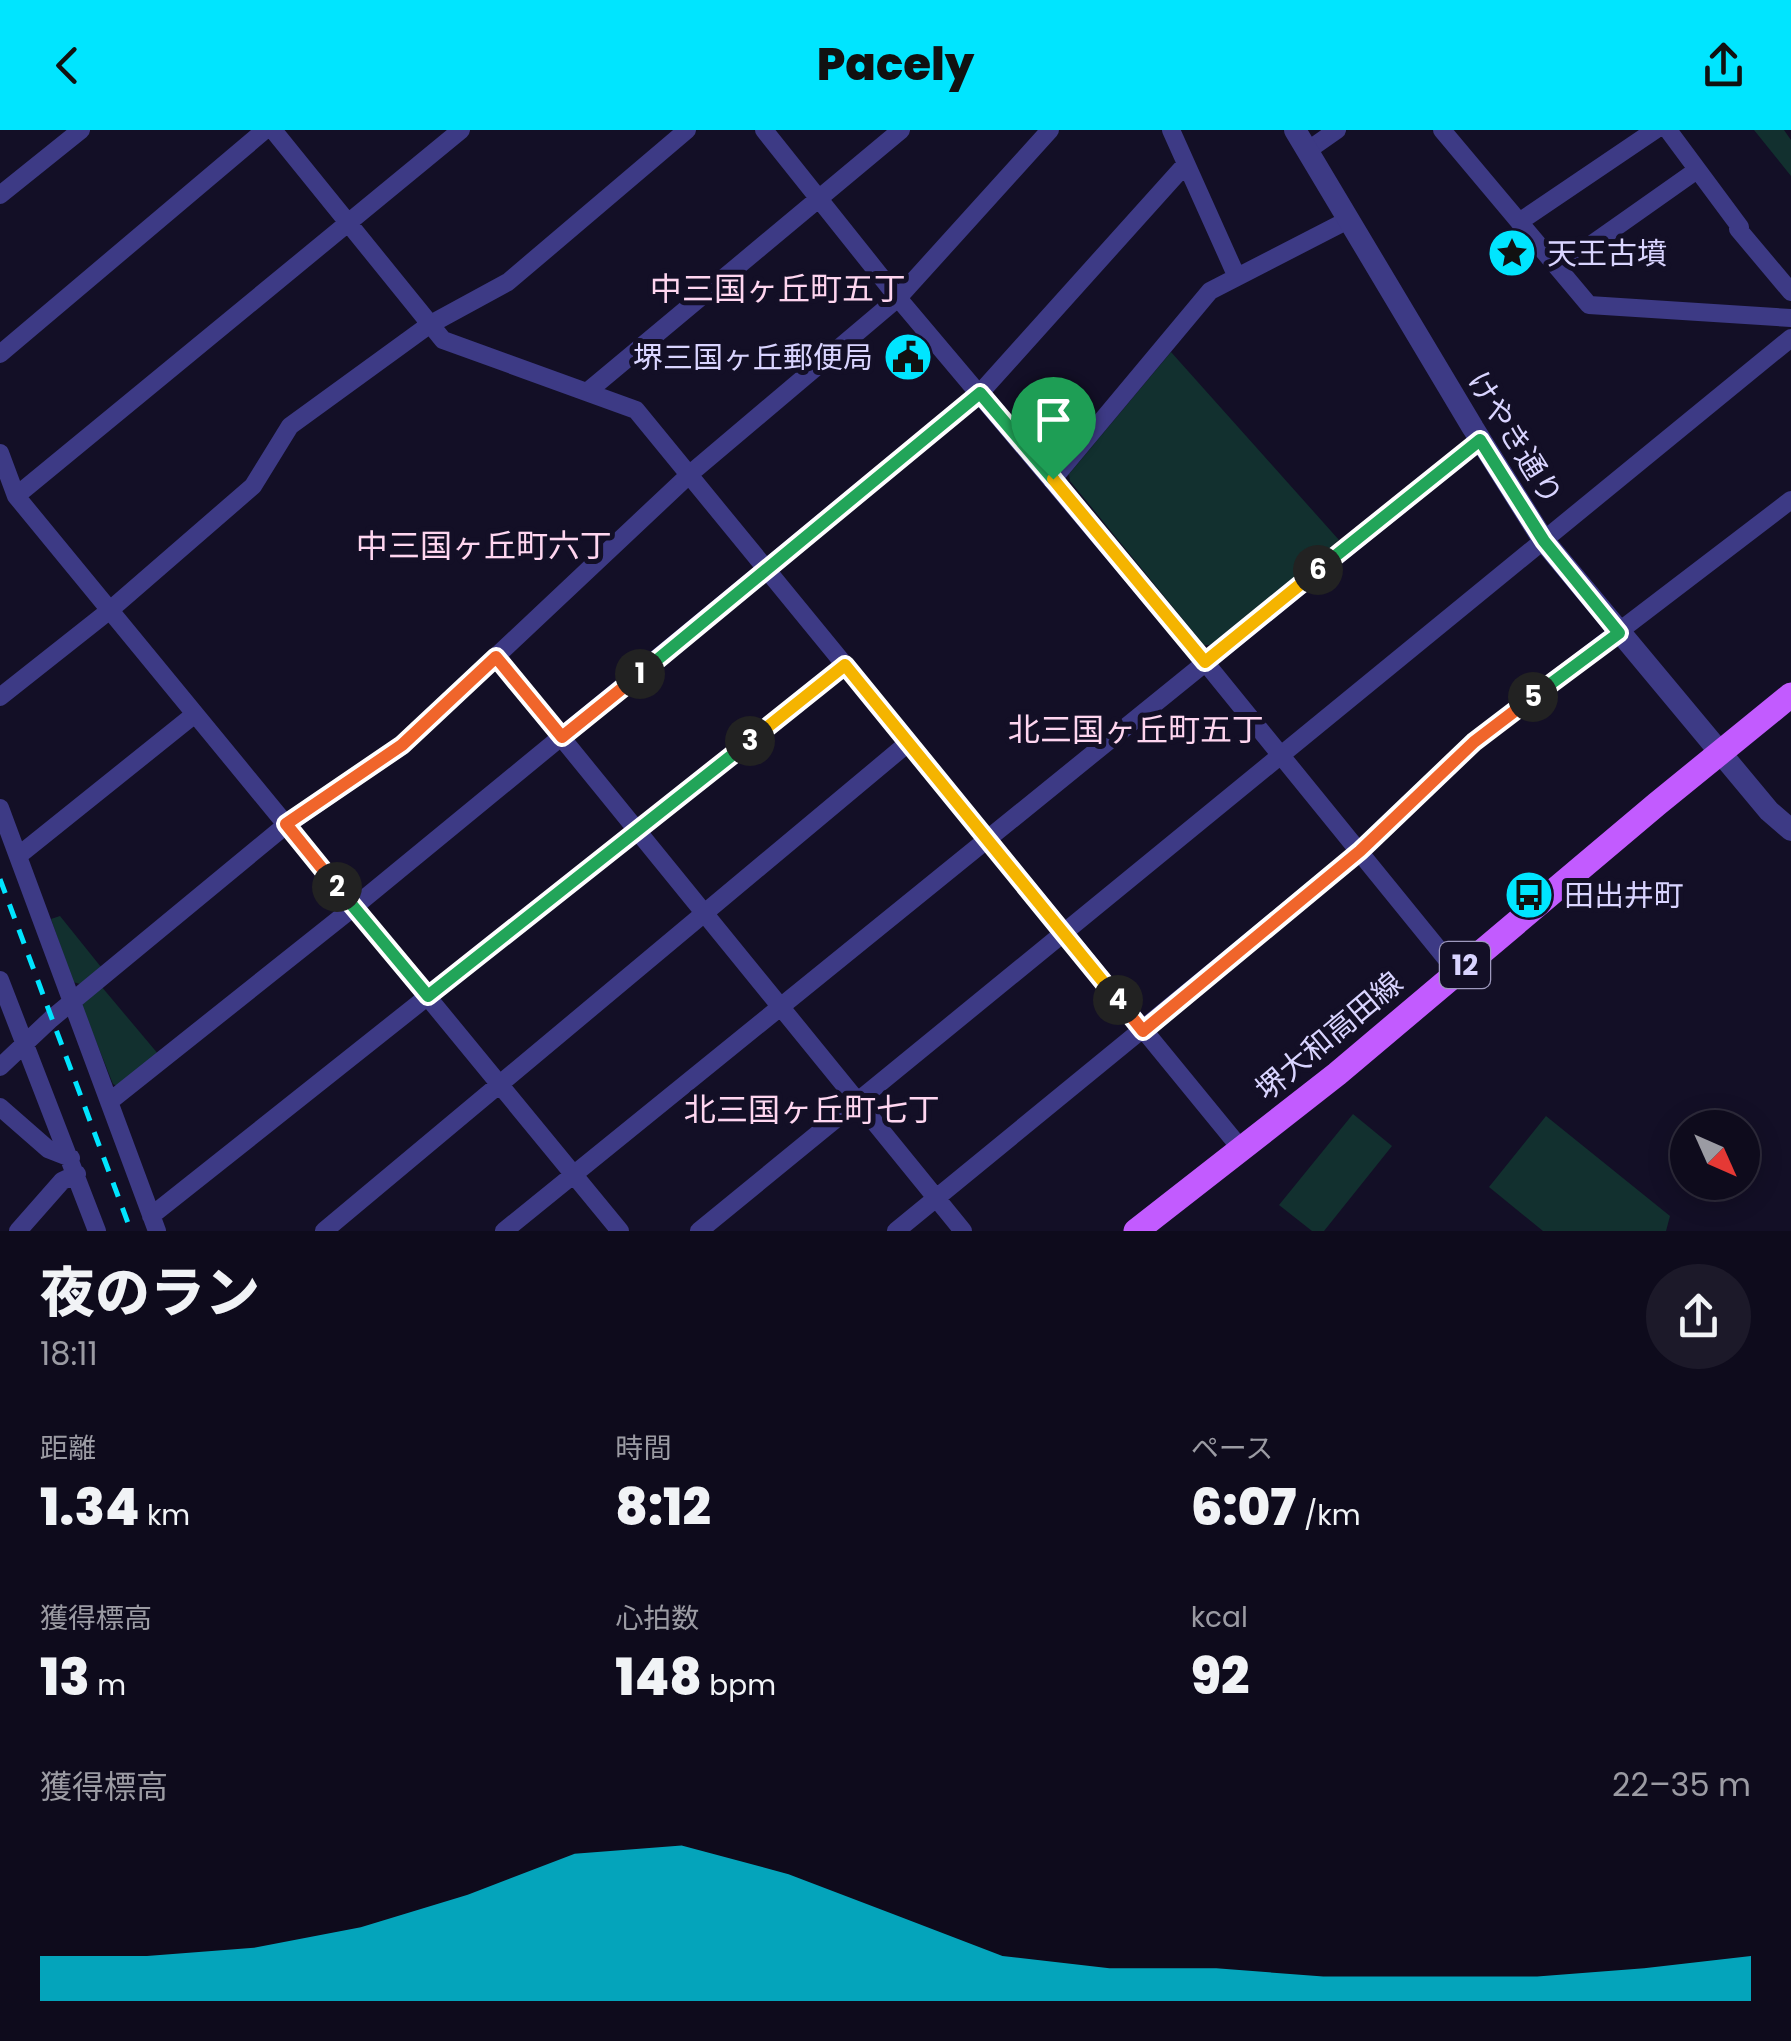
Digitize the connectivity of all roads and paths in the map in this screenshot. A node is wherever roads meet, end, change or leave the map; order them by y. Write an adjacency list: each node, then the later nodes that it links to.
1 (81, 130): 16 (street)
2 (269, 130): 20 (street); 28 (street)
3 (461, 130): 20 (street)
4 (687, 130): 26 (street)
5 (764, 130): 17 (street)
6 (901, 130): 17 (street)
7 (1050, 130): 24 (street)
8 (1170, 130): 14 (street)
9 (1337, 130): 13 (street)
10 (1442, 130): 19 (street)
11 (1655, 130): 19 (street)
12 (1668, 130): 15 (street)
13 (1301, 140): 18 (street, けやき通り)
14 (1185, 165): 22 (street); 30 (street)
15 (1697, 170): 21 (street); 23 (street)
16 (0, 195)
17 (816, 198): 24 (street); 29 (street)
18 (1348, 220): 22 (street); 31 (street, けやき通り)
19 (1519, 222): 21 (street)
20 (350, 224): 26 (street); 35 (street)
21 (1558, 268): 25 (street)
22 (1236, 275): 34 (street)
23 (1791, 292)
24 (898, 298): 30 (street); 33 (street)
25 (1791, 318)
26 (429, 325): 29 (street); 39 (street)
27 (1791, 338): 37 (street)
28 (0, 354)
29 (587, 392): 33 (street)
30 (980, 393): 34 (street); 38 (street)
31 (1480, 440): 37 (street, けやき通り); 42 (street)
32 (0, 454): 35 (street)
33 (691, 473): 38 (street); 41 (street)
34 (1053, 479): 42 (street)
35 (16, 496): 39 (street)
36 (1791, 500): 40 (street)
37 (1544, 541): 40 (street, けやき通り); 50 (street)
38 (768, 570): 43 (street); 47 (street)
39 (110, 610): 45 (street); 46 (street)
40 (1619, 633): 49 (street, けやき通り); 56 (street)
41 (496, 657): 47 (street); 52 (street)
42 (1205, 662): 50 (street); 55 (street)
43 (845, 665): 48 (street); 53 (street)
44 (1791, 695): 49 (main road, 堺大和高田線 / 12)
45 (0, 697)
46 (196, 714): 52 (street); 57 (street)
47 (562, 737): 53 (street); 58 (street)
48 (908, 744): 55 (street); 59 (street)
49 (1721, 751): 54 (street, けやき通り); 61 (main road, 堺大和高田線 / 12)
50 (1280, 755): 56 (street); 60 (street)
51 (0, 808): 57 (street)
52 (286, 824): 58 (street); 64 (street)
53 (637, 830): 59 (street); 63 (street)
54 (1791, 830)
55 (988, 840): 60 (street); 65 (street)
56 (1360, 851): 61 (street); 66 (street)
57 (18, 856): 64 (street)
58 (354, 907): 63 (street); 71 (street)
59 (705, 914): 65 (street); 69 (street)
60 (1064, 933): 66 (street); 70 (street)
61 (1457, 972): 73 (main road, 堺大和高田線 / 12)
62 (0, 980): 67 (street)
63 (428, 996): 69 (street); 77 (street)
64 (71, 1002): 67 (street); 71 (street)
65 (782, 1008): 70 (street); 75 (street)
66 (1143, 1031): 73 (street); 76 (street)
67 (25, 1041): 68 (street); 74 (street)
68 (0, 1067)
69 (500, 1084): 75 (street); 80 (street)
70 (857, 1101): 76 (street); 83 (street)
71 (109, 1102): 77 (street)
72 (0, 1107): 74 (street)
73 (1242, 1150): 86 (main road, 堺大和高田線 / 12)
74 (74, 1166): 78 (street); 79 (street)
75 (574, 1174): 81 (street); 82 (street)
76 (936, 1198): 84 (street); 85 (street)
77 (154, 1223)
78 (18, 1231)
79 (97, 1231)
80 (324, 1231)
81 (504, 1231)
82 (620, 1231)
83 (699, 1231)
84 (896, 1231)
85 (963, 1231)
86 (1136, 1231)

